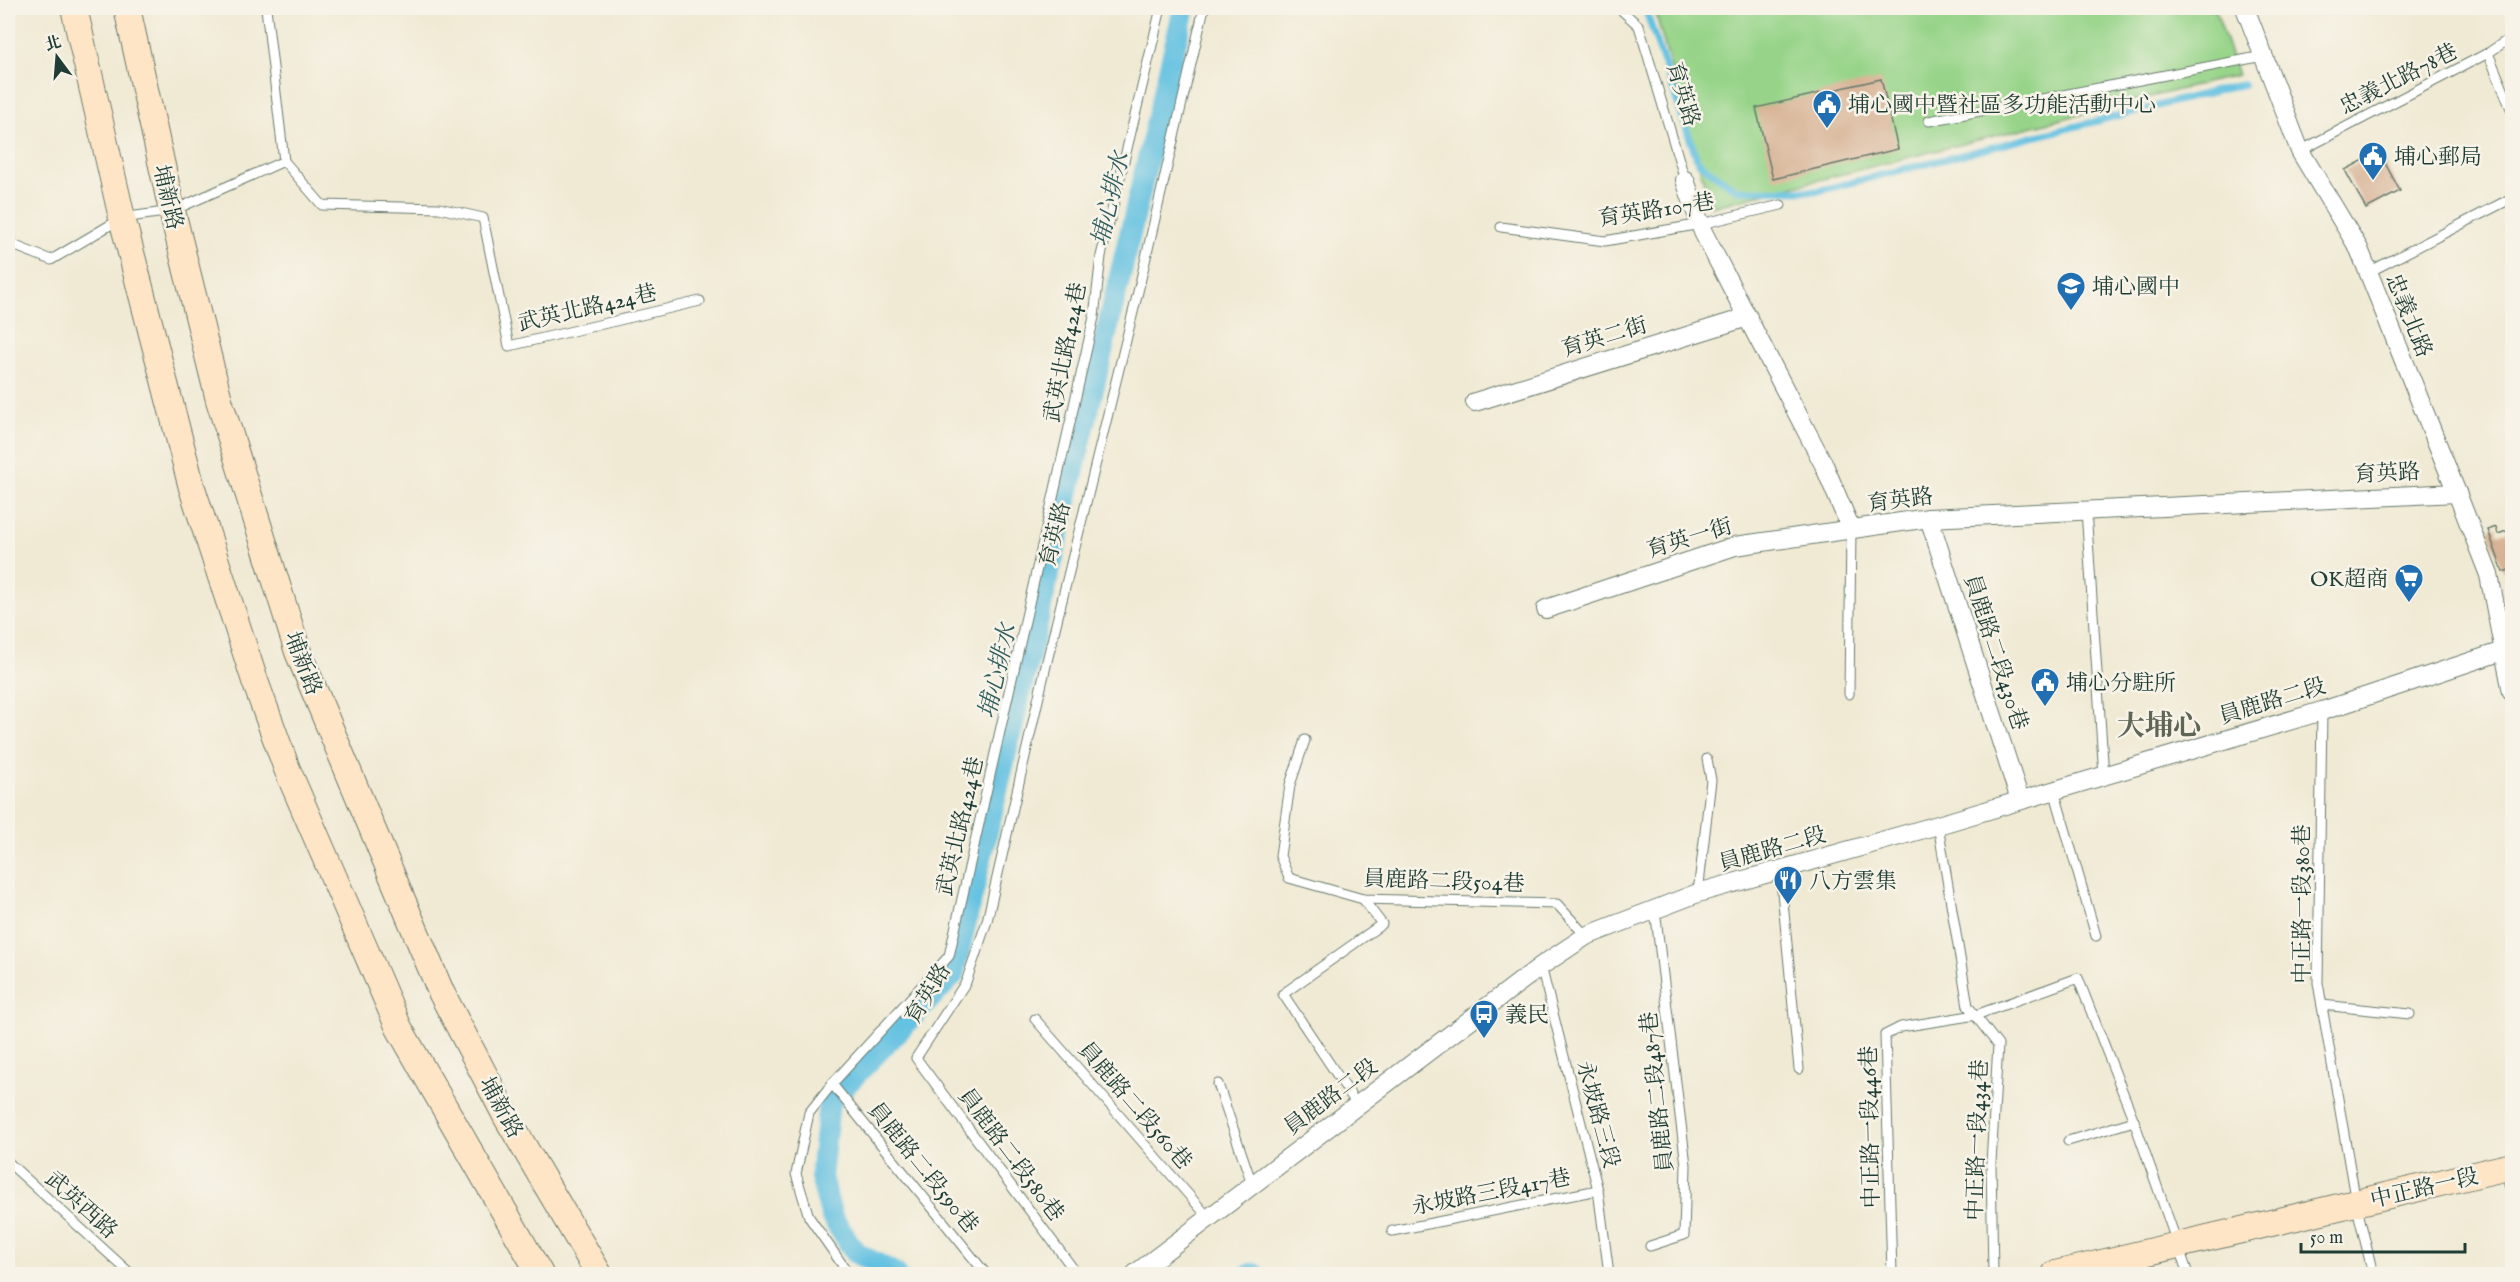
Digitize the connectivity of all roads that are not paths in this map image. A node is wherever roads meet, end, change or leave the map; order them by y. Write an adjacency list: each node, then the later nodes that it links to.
1 (74, 8): 19 (street)
2 (127, 8): 18 (street, 埔新路)
3 (266, 8): 14 (lane)
4 (1161, 8): 55 (lane, 武英北路424巷)
5 (1204, 8): 53 (lane, 育英路)
6 (1619, 8): 15 (lane, 育英路)
7 (2245, 8): 10 (street, 忠義北路)
8 (2512, 38): 9 (lane, 忠義北路78巷)
9 (2488, 53): 11 (lane); 13 (lane, 忠義北路78巷)
10 (2263, 56): 12 (lane); 13 (street, 忠義北路)
11 (2512, 111)
12 (1929, 121)
13 (2300, 151): 23 (street, 忠義北路)
14 (284, 161): 18 (lane); 24 (lane, 武英北路424巷)
15 (1685, 180): 20 (street, 育英路)
16 (2512, 198): 23 (lane)
17 (1781, 205): 20 (lane, 育英路107巷)
18 (172, 211): 19 (lane); 72 (street, 埔新路)
19 (122, 218): 22 (lane); 71 (street)
20 (1701, 224): 21 (lane, 育英路107巷); 25 (street, 育英路)
21 (1501, 227)
22 (8, 243)
23 (2367, 273): 27 (street, 忠義北路)
24 (700, 301)
25 (1748, 317): 26 (street, 育英二街); 30 (street, 育英路)
26 (1475, 402)
27 (2457, 493): 28 (street, 育英路); 32 (street, 忠義北路)
28 (2086, 510): 29 (street, 育英路); 38 (lane)
29 (1929, 518): 30 (street, 育英路); 40 (street, 員鹿路二段430巷)
30 (1851, 529): 31 (street, 育英一街); 34 (lane)
31 (1546, 609)
32 (2509, 650): 33 (street, 忠義北路); 35 (street, 員鹿路二段)
33 (2512, 692)
34 (1849, 694)
35 (2322, 711): 38 (street, 員鹿路二段); 49 (lane, 中正路一段380巷)
36 (1305, 740): 44 (lane, 員鹿路二段504巷)
37 (1707, 759): 43 (lane)
38 (2104, 776): 39 (street, 員鹿路二段)
39 (2054, 790): 40 (street, 員鹿路二段); 47 (lane)
40 (2020, 800): 41 (street, 員鹿路二段)
41 (1938, 825): 42 (street, 員鹿路二段); 51 (lane, 中正路一段434巷)
42 (1780, 871): 43 (street, 員鹿路二段); 54 (lane)
43 (1698, 893): 45 (street, 員鹿路二段)
44 (1363, 899): 46 (lane, 員鹿路二段504巷); 57 (lane)
45 (1655, 909): 46 (street, 員鹿路二段); 69 (lane, 員鹿路二段487巷)
46 (1586, 936): 48 (street, 員鹿路二段)
47 (2096, 936)
48 (1540, 966): 57 (street, 員鹿路二段); 63 (lane, 永坡路三段)
49 (2322, 1005): 50 (lane); 65 (lane, 中正路一段380巷)
50 (2410, 1014)
51 (1976, 1015): 58 (lane); 78 (lane, 中正路一段446巷); 79 (lane, 中正路一段434巷)
52 (1035, 1019): 66 (lane, 員鹿路二段560巷)
53 (916, 1058): 75 (lane, 員鹿路二段580巷)
54 (1799, 1069)
55 (832, 1084): 73 (lane, 武英北路424巷); 74 (lane, 員鹿路二段590巷)
56 (1218, 1084): 62 (lane)
57 (1358, 1106): 62 (street, 員鹿路二段)
58 (2134, 1121): 59 (lane); 68 (lane)
59 (2068, 1141)
60 (8, 1162): 70 (lane, 武英西路)
61 (2509, 1167): 64 (lane); 65 (street, 中正路一段)
62 (1252, 1184): 66 (street, 員鹿路二段)
63 (1598, 1190): 67 (lane, 永坡路三段417巷); 77 (lane, 永坡路三段)
64 (2512, 1196)
65 (2356, 1203): 68 (street, 中正路一段); 82 (lane, 中正路一段380巷)
66 (1208, 1217): 76 (street, 員鹿路二段)
67 (1392, 1231)
68 (2178, 1245): 80 (street, 中正路一段); 81 (lane)
69 (1650, 1246)
70 (131, 1275)
71 (540, 1275)
72 (599, 1275)
73 (852, 1275)
74 (986, 1275)
75 (1077, 1275)
76 (1135, 1275)
77 (1609, 1275)
78 (1892, 1275)
79 (1993, 1275)
80 (2055, 1275)
81 (2188, 1275)
82 (2373, 1275)

